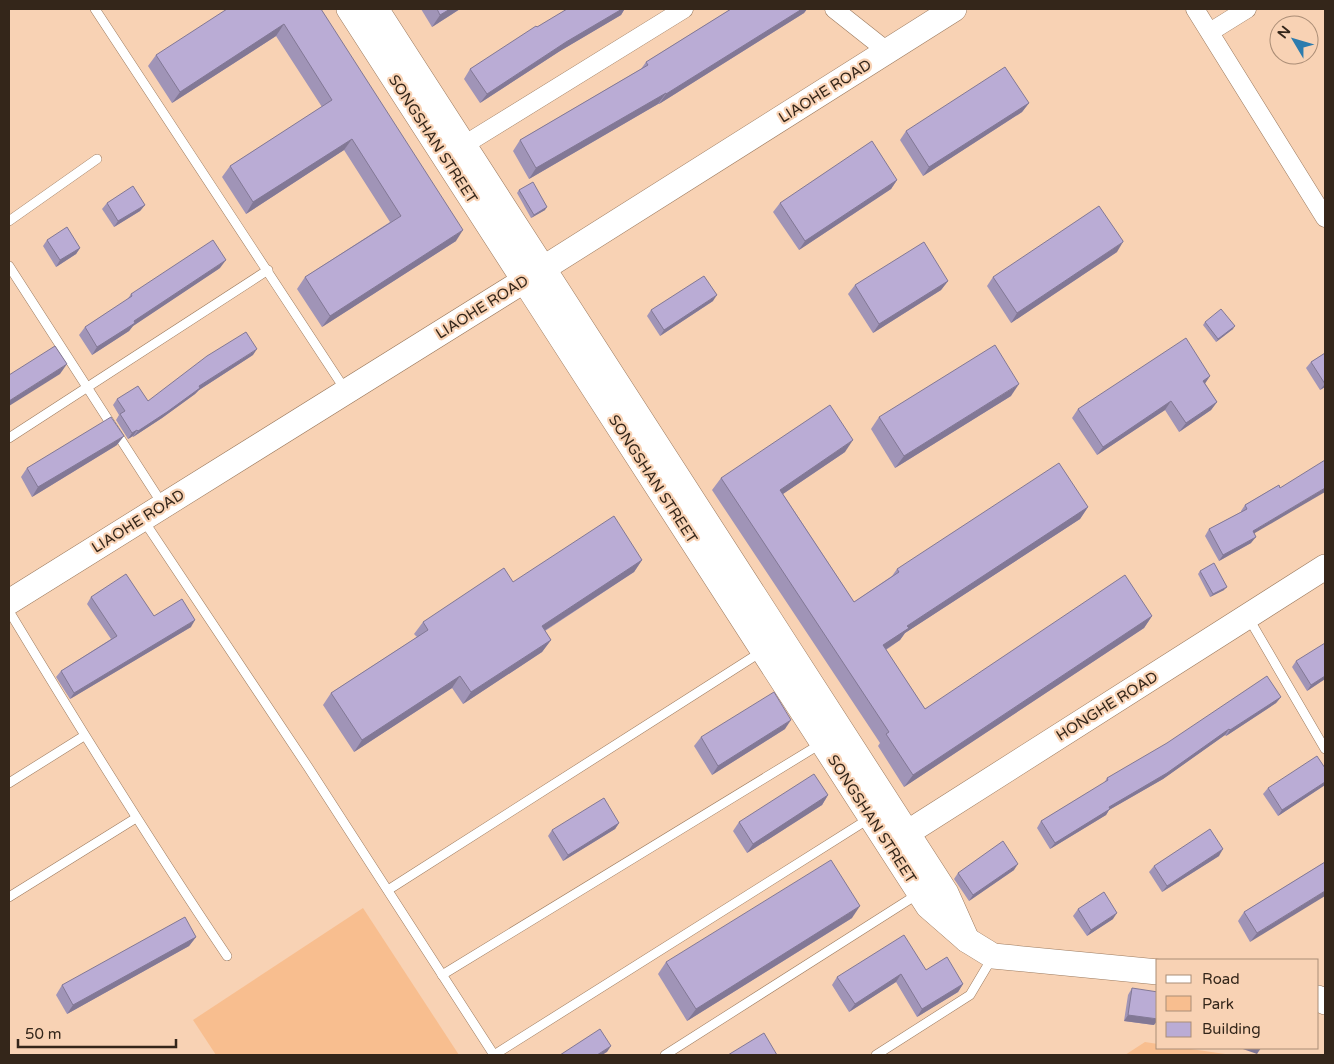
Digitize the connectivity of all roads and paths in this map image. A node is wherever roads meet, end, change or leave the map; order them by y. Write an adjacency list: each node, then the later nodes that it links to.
1 (94, 9): 16 (lane)
2 (349, 9): 17 (main road, SONGSHAN STREET)
3 (376, 9): 11 (main road, SONGSHAN STREET)
4 (684, 9): 11 (street)
5 (834, 9): 10 (street)
6 (954, 9): 10 (main road, LIAOHE ROAD)
7 (1195, 9): 9 (street)
8 (1247, 9): 9 (street)
9 (1210, 32): 13 (street)
10 (887, 51): 17 (main road, LIAOHE ROAD)
11 (464, 145): 17 (main road, SONGSHAN STREET)
12 (97, 159): 14 (lane)
13 (1325, 218)
14 (9, 221)
15 (9, 266): 18 (lane)
16 (268, 270): 18 (lane); 19 (lane)
17 (534, 274): 19 (main road, LIAOHE ROAD); 27 (main road, SONGSHAN STREET); 34 (main road, SONGSHAN STREET)
18 (87, 387): 20 (lane); 21 (lane)
19 (346, 391): 21 (main road, LIAOHE ROAD)
20 (9, 438)
21 (163, 505): 22 (main road, LIAOHE ROAD)
22 (142, 518): 24 (main road, LIAOHE ROAD); 35 (lane)
23 (1325, 567): 26 (main road, HONGHE ROAD)
24 (9, 602)
25 (9, 611): 28 (lane)
26 (1248, 617): 30 (lane); 34 (main road, HONGHE ROAD)
27 (763, 650): 29 (main road, SONGSHAN STREET); 35 (lane)
28 (84, 736): 31 (lane); 32 (lane)
29 (822, 742): 33 (main road, SONGSHAN STREET); 42 (lane)
30 (1325, 749)
31 (9, 783)
32 (136, 818): 37 (lane); 39 (lane)
33 (871, 818): 34 (main road, SONGSHAN STREET); 43 (lane)
34 (898, 839): 36 (main road, SONGSHAN STREET); 38 (main road, SONGSHAN STREET)
35 (388, 890): 42 (lane)
36 (920, 893): 38 (main road, SONGSHAN STREET); 44 (lane)
37 (9, 897)
38 (967, 940): 40 (main road, SONGSHAN STREET)
39 (227, 956)
40 (993, 956): 41 (main road); 45 (lane)
41 (1156, 972)
42 (442, 975): 43 (lane)
43 (494, 1055)
44 (665, 1055)
45 (876, 1055)

